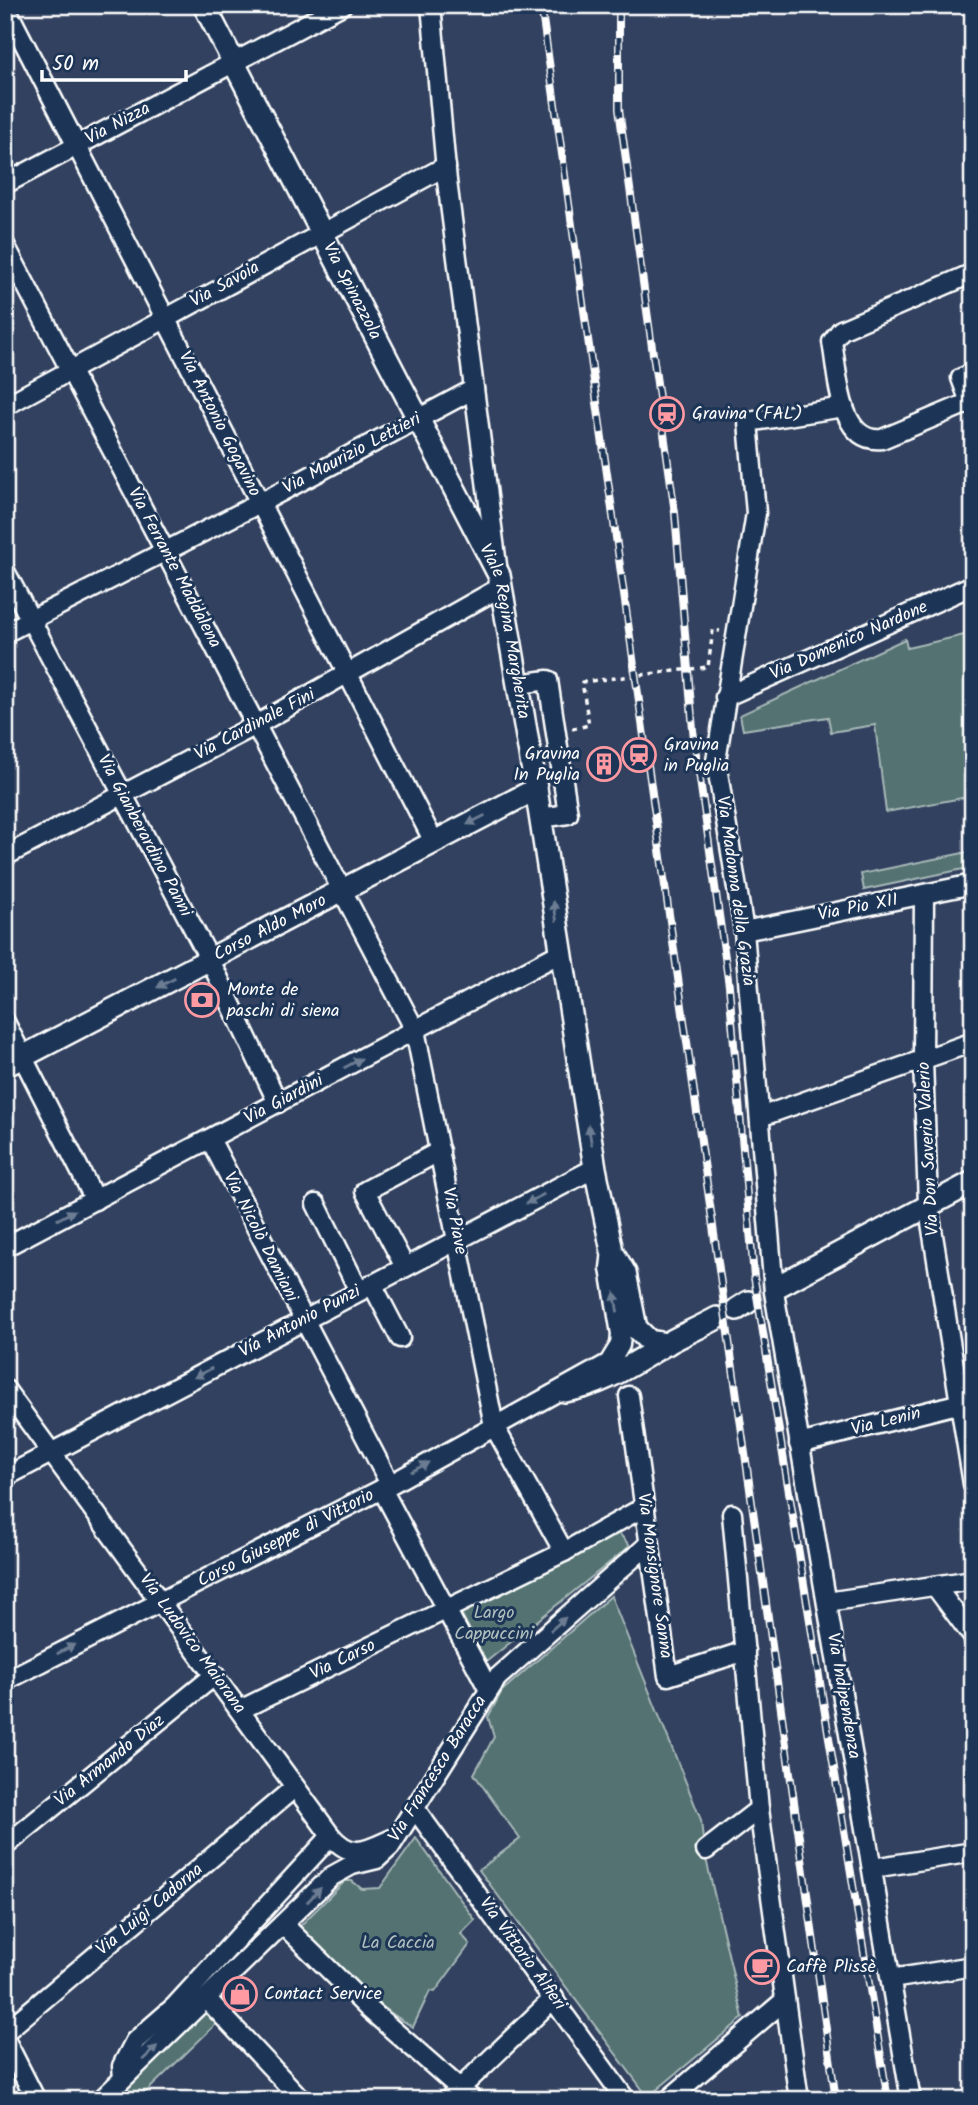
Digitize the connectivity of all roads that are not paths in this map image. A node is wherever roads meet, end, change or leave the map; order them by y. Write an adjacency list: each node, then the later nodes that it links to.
1 (204, 5): 5 (street, Via Spinazzola)
2 (342, 5): 5 (street, Via Nizza)
3 (431, 5): 7 (street, Viale Regina Margherita)
4 (8, 7): 6 (street, Via Antonio Gogavino)
5 (233, 62): 6 (street, Via Nizza); 9 (street, Via Spinazzola)
6 (77, 146): 8 (street, Via Nizza); 12 (street, Via Antonio Gogavino)
7 (446, 166): 9 (street, Via Savoia); 15 (street, Viale Regina Margherita)
8 (5, 184)
9 (320, 233): 12 (street, Via Savoia); 18 (street, Via Spinazzola)
10 (5, 245): 13 (street, Via Ferrante Maddalena)
11 (973, 273): 17 (street)
12 (165, 318): 13 (street, Via Savoia); 19 (street, Via Antonio Gogavino)
13 (71, 371): 16 (street, Via Savoia); 20 (street, Via Ferrante Maddalena)
14 (973, 373): 17 (street)
15 (474, 389): 18 (street, Via Maurizio Lettieri); 22 (street, Viale Regina Margherita)
16 (5, 406)
17 (844, 407): 28 (street, Via Madonna della Grazia)
18 (417, 419): 19 (street, Via Maurizio Lettieri); 22 (street, Via Spinazzola)
19 (260, 503): 20 (street, Via Maurizio Lettieri); 26 (street, Via Antonio Gogavino)
20 (165, 551): 24 (street, Via Maurizio Lettieri); 29 (street, Via Ferrante Maddalena)
21 (5, 571): 24 (street, Via Gianberardino Panni)
22 (500, 581): 26 (street, Via Cardinale Fini); 27 (street, Viale Regina Margherita)
23 (973, 585): 28 (street, Via Domenico Nardone)
24 (30, 620): 25 (street, Via Maurizio Lettieri); 31 (street, Via Gianberardino Panni)
25 (5, 633)
26 (348, 674): 29 (street, Via Cardinale Fini); 33 (street, Via Antonio Gogavino)
27 (518, 684): 30 (street, Viale Regina Margherita); 32 (street)
28 (725, 697): 38 (street, Via Madonna della Grazia)
29 (256, 725): 31 (street, Via Cardinale Fini); 36 (street, Via Ferrante Maddalena)
30 (536, 789): 32 (street, Viale Regina Margherita); 33 (street, Corso Aldo Moro, one-way to 33)
31 (122, 795): 34 (street, Via Cardinale Fini); 40 (street, Via Gianberardino Panni)
32 (541, 818): 39 (street, Viale Regina Margherita, one-way to 32)
33 (434, 842): 36 (street, Corso Aldo Moro)
34 (5, 856)
35 (973, 884): 37 (street, Via Pio XII)
36 (342, 891): 40 (street, Corso Aldo Moro); 42 (street, Via Piave)
37 (924, 895): 38 (street, Via Pio XII); 44 (street, Via Don Saverio Valerio)
38 (744, 931): 47 (street, Via Madonna della Grazia)
39 (562, 952): 42 (street, Via Giardini); 50 (street, Viale Regina Margherita, one-way to 39)
40 (210, 960): 45 (street, Corso Aldo Moro, one-way to 45); 46 (street, Via Gianberardino Panni)
41 (5, 1022): 45 (street)
42 (415, 1030): 46 (street, Via Giardini, one-way to 42); 49 (street, Via Piave)
43 (973, 1042): 44 (street)
44 (923, 1060): 47 (street); 54 (street, Via Don Saverio Valerio)
45 (14, 1062): 52 (street)
46 (278, 1103): 48 (street, Via Giardini)
47 (760, 1117): 60 (street, Via Madonna della Grazia)
48 (210, 1139): 52 (street, Via Giardini); 62 (street, Via Nicolò Damiani)
49 (440, 1151): 55 (street, Via Piave); 58 (street)
50 (595, 1168): 55 (street, Vía Antonio Punzi, one-way to 55); 57 (street, Viale Regina Margherita)
51 (973, 1182): 54 (street)
52 (95, 1200): 56 (street, Via Giardini, one-way to 52)
53 (316, 1204): 59 (street)
54 (928, 1204): 60 (street); 69 (street, Via Don Saverio Valerio)
55 (458, 1240): 58 (street, Vía Antonio Punzi); 70 (street, Via Piave)
56 (5, 1247)
57 (612, 1251): 64 (street, Viale Regina Margherita); 65 (street, Viale Regina Margherita, one-way to 57)
58 (405, 1267): 59 (street, Vía Antonio Punzi)
59 (366, 1288): 62 (street, Vía Antonio Punzi); 63 (street)
60 (777, 1288): 71 (street, Via Indipendenza)
61 (717, 1318): 64 (street)
62 (303, 1321): 72 (street, Vía Antonio Punzi, one-way to 72); 75 (street, Via Nicolò Damiani)
63 (400, 1339)
64 (667, 1344): 67 (street)
65 (616, 1353): 67 (street, Corso Giuseppe di Vittorio)
66 (5, 1389): 72 (street, Via Ludovico Maiorana)
67 (564, 1391): 70 (street, Corso Giuseppe di Vittorio)
68 (629, 1396): 76 (street, Via Monsignore Sanna)
69 (966, 1401): 71 (street, Via Lenin); 74 (street, Via Don Saverio Valerio)
70 (494, 1426): 75 (street, Corso Giuseppe di Vittorio, one-way to 70); 79 (street, Via Piave)
71 (799, 1444): 83 (street, Via Indipendenza)
72 (52, 1452): 73 (street, Vía Antonio Punzi); 82 (street, Via Ludovico Maiorana)
73 (5, 1477)
74 (973, 1484)
75 (386, 1486): 82 (street, Corso Giuseppe di Vittorio); 84 (street, Via Nicolò Damiani)
76 (644, 1507): 78 (street, Via Monsignore Sanna); 79 (street)
77 (732, 1514): 86 (street)
78 (650, 1544): 86 (street, Via Monsignore Sanna); 89 (street, Via Francesco Baracca, one-way to 78)
79 (564, 1552): 84 (street)
80 (973, 1580): 81 (street)
81 (935, 1586): 83 (street); 85 (street)
82 (160, 1600): 87 (street, Via Ludovico Maiorana); 88 (street, Corso Giuseppe di Vittorio, one-way to 82)
83 (827, 1602): 99 (street, Via Indipendenza)
84 (446, 1610): 89 (street, Via Nicolò Damiani); 90 (street, Via Carso)
85 (973, 1637)
86 (746, 1651): 92 (street)
87 (215, 1675): 90 (street, Via Ludovico Maiorana); 96 (street, Via Armando Diaz)
88 (5, 1681)
89 (488, 1688): 93 (street, Via Francesco Baracca)
90 (240, 1710): 91 (street, Via Ludovico Maiorana)
91 (295, 1787): 95 (street, Via Ludovico Maiorana); 106 (street, Via Luigi Cadorna)
92 (759, 1809): 97 (street); 105 (street)
93 (416, 1811): 94 (street, Via Francesco Baracca); 104 (street, Via Vittorio Alfieri)
94 (400, 1835): 95 (street, Via Ludovico Maiorana); 100 (street, Via Francesco Baracca, one-way to 94)
95 (331, 1836): 108 (street)
96 (5, 1846)
97 (706, 1850)
98 (973, 1852): 99 (street)
99 (873, 1868): 102 (street, Via Indipendenza)
100 (284, 1925): 103 (street, Via Francesco Baracca); 109 (street)
101 (973, 1966): 102 (street)
102 (891, 1979): 116 (street, Via Indipendenza)
103 (206, 1998): 108 (street, Via Francesco Baracca, one-way to 103); 112 (street)
104 (554, 1998): 109 (street); 113 (street, Via Vittorio Alfieri)
105 (785, 2000): 114 (street); 115 (street)
106 (5, 2032)
107 (5, 2039): 110 (street)
108 (124, 2078): 111 (street, Via Francesco Baracca)
109 (460, 2096)
110 (36, 2100)
111 (100, 2100)
112 (302, 2100)
113 (626, 2100)
114 (668, 2100)
115 (799, 2100)
116 (911, 2100)

